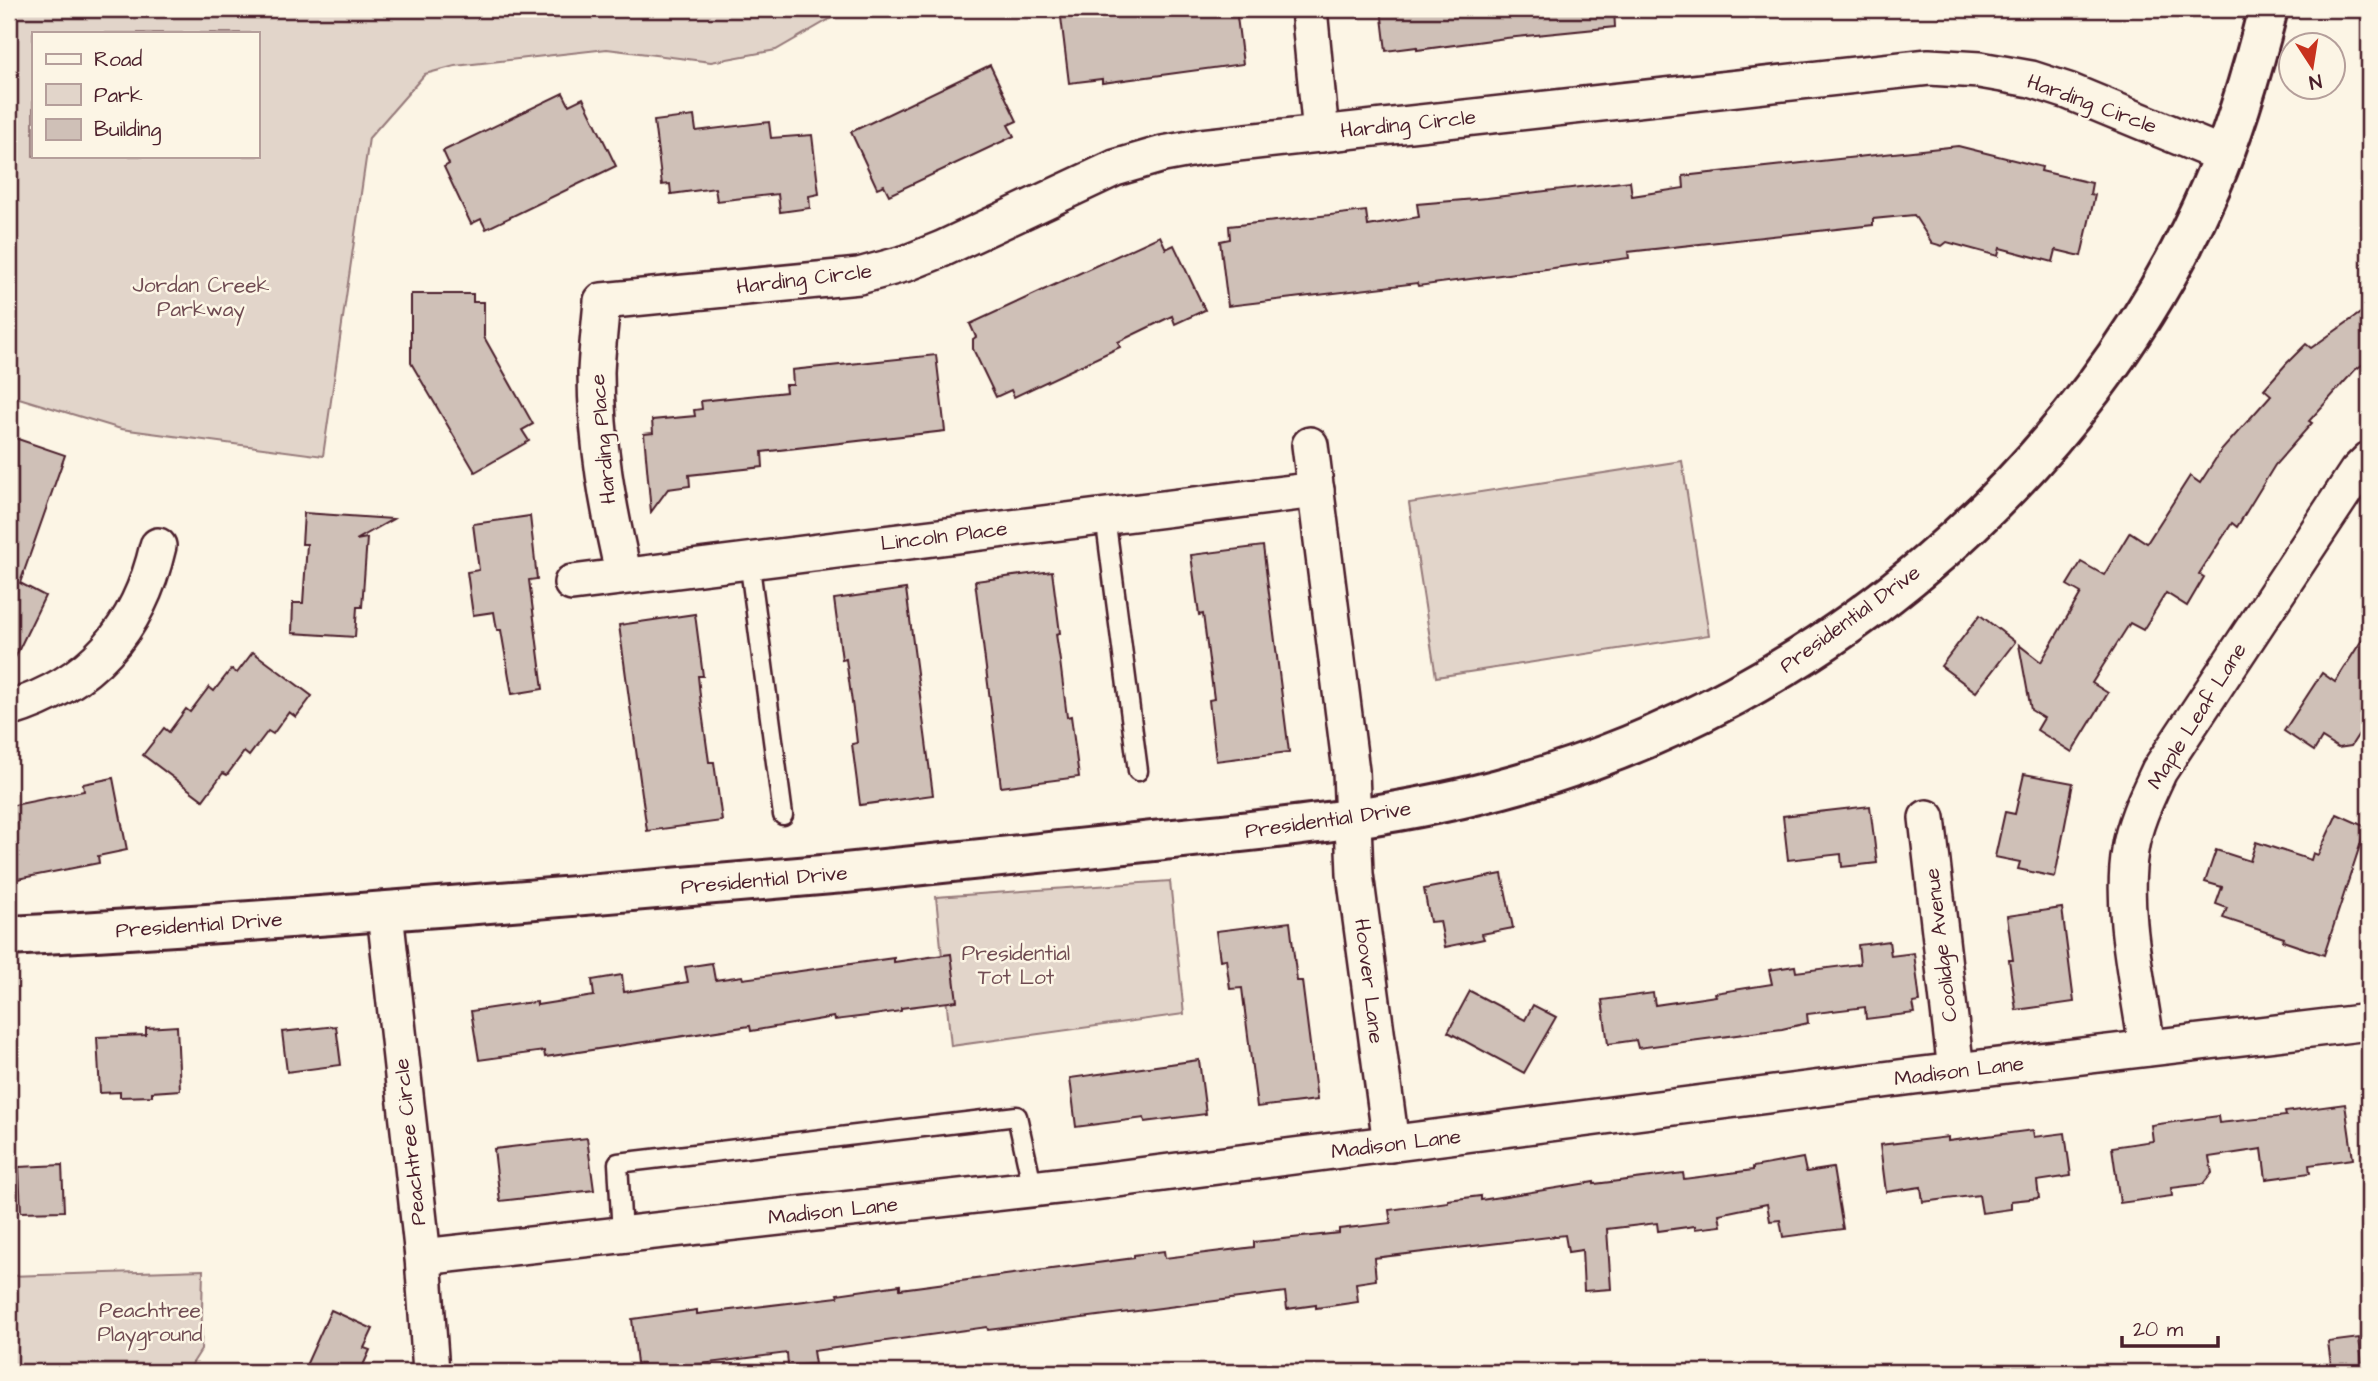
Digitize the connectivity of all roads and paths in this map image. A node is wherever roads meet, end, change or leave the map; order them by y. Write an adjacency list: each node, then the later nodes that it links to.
1 (1309, 9): 3 (street)
2 (2268, 9): 4 (street, Presidential Drive)
3 (1321, 134): 4 (street, Harding Circle); 5 (street, Harding Circle)
4 (2223, 155): 17 (street, Presidential Drive)
5 (602, 301): 12 (street, Harding Place)
6 (1310, 445): 8 (street)
7 (2369, 460): 22 (street, Maple Leaf Lane)
8 (1316, 490): 9 (street, Lincoln Place); 17 (street)
9 (1105, 516): 11 (street, Lincoln Place); 15 (lane)
10 (158, 546): 14 (street)
11 (749, 560): 12 (street, Lincoln Place); 16 (lane)
12 (624, 576): 13 (street, Lincoln Place)
13 (572, 583)
14 (9, 709)
15 (1138, 771)
16 (783, 815)
17 (1353, 818): 19 (street, Presidential Drive); 24 (street, Hoover Lane)
18 (1927, 818): 23 (street, Coolidge Avenue)
19 (385, 913): 20 (street, Presidential Drive); 27 (street, Peachtree Circle)
20 (9, 936)
21 (2369, 1022): 22 (street, Madison Lane)
22 (2147, 1048): 23 (street, Madison Lane)
23 (1956, 1071): 24 (street, Madison Lane)
24 (1391, 1144): 25 (street, Madison Lane)
25 (1033, 1189): 26 (street, Madison Lane); 26 (lane)
26 (622, 1235): 27 (street, Madison Lane)
27 (423, 1257): 28 (street, Peachtree Circle)
28 (430, 1372)

